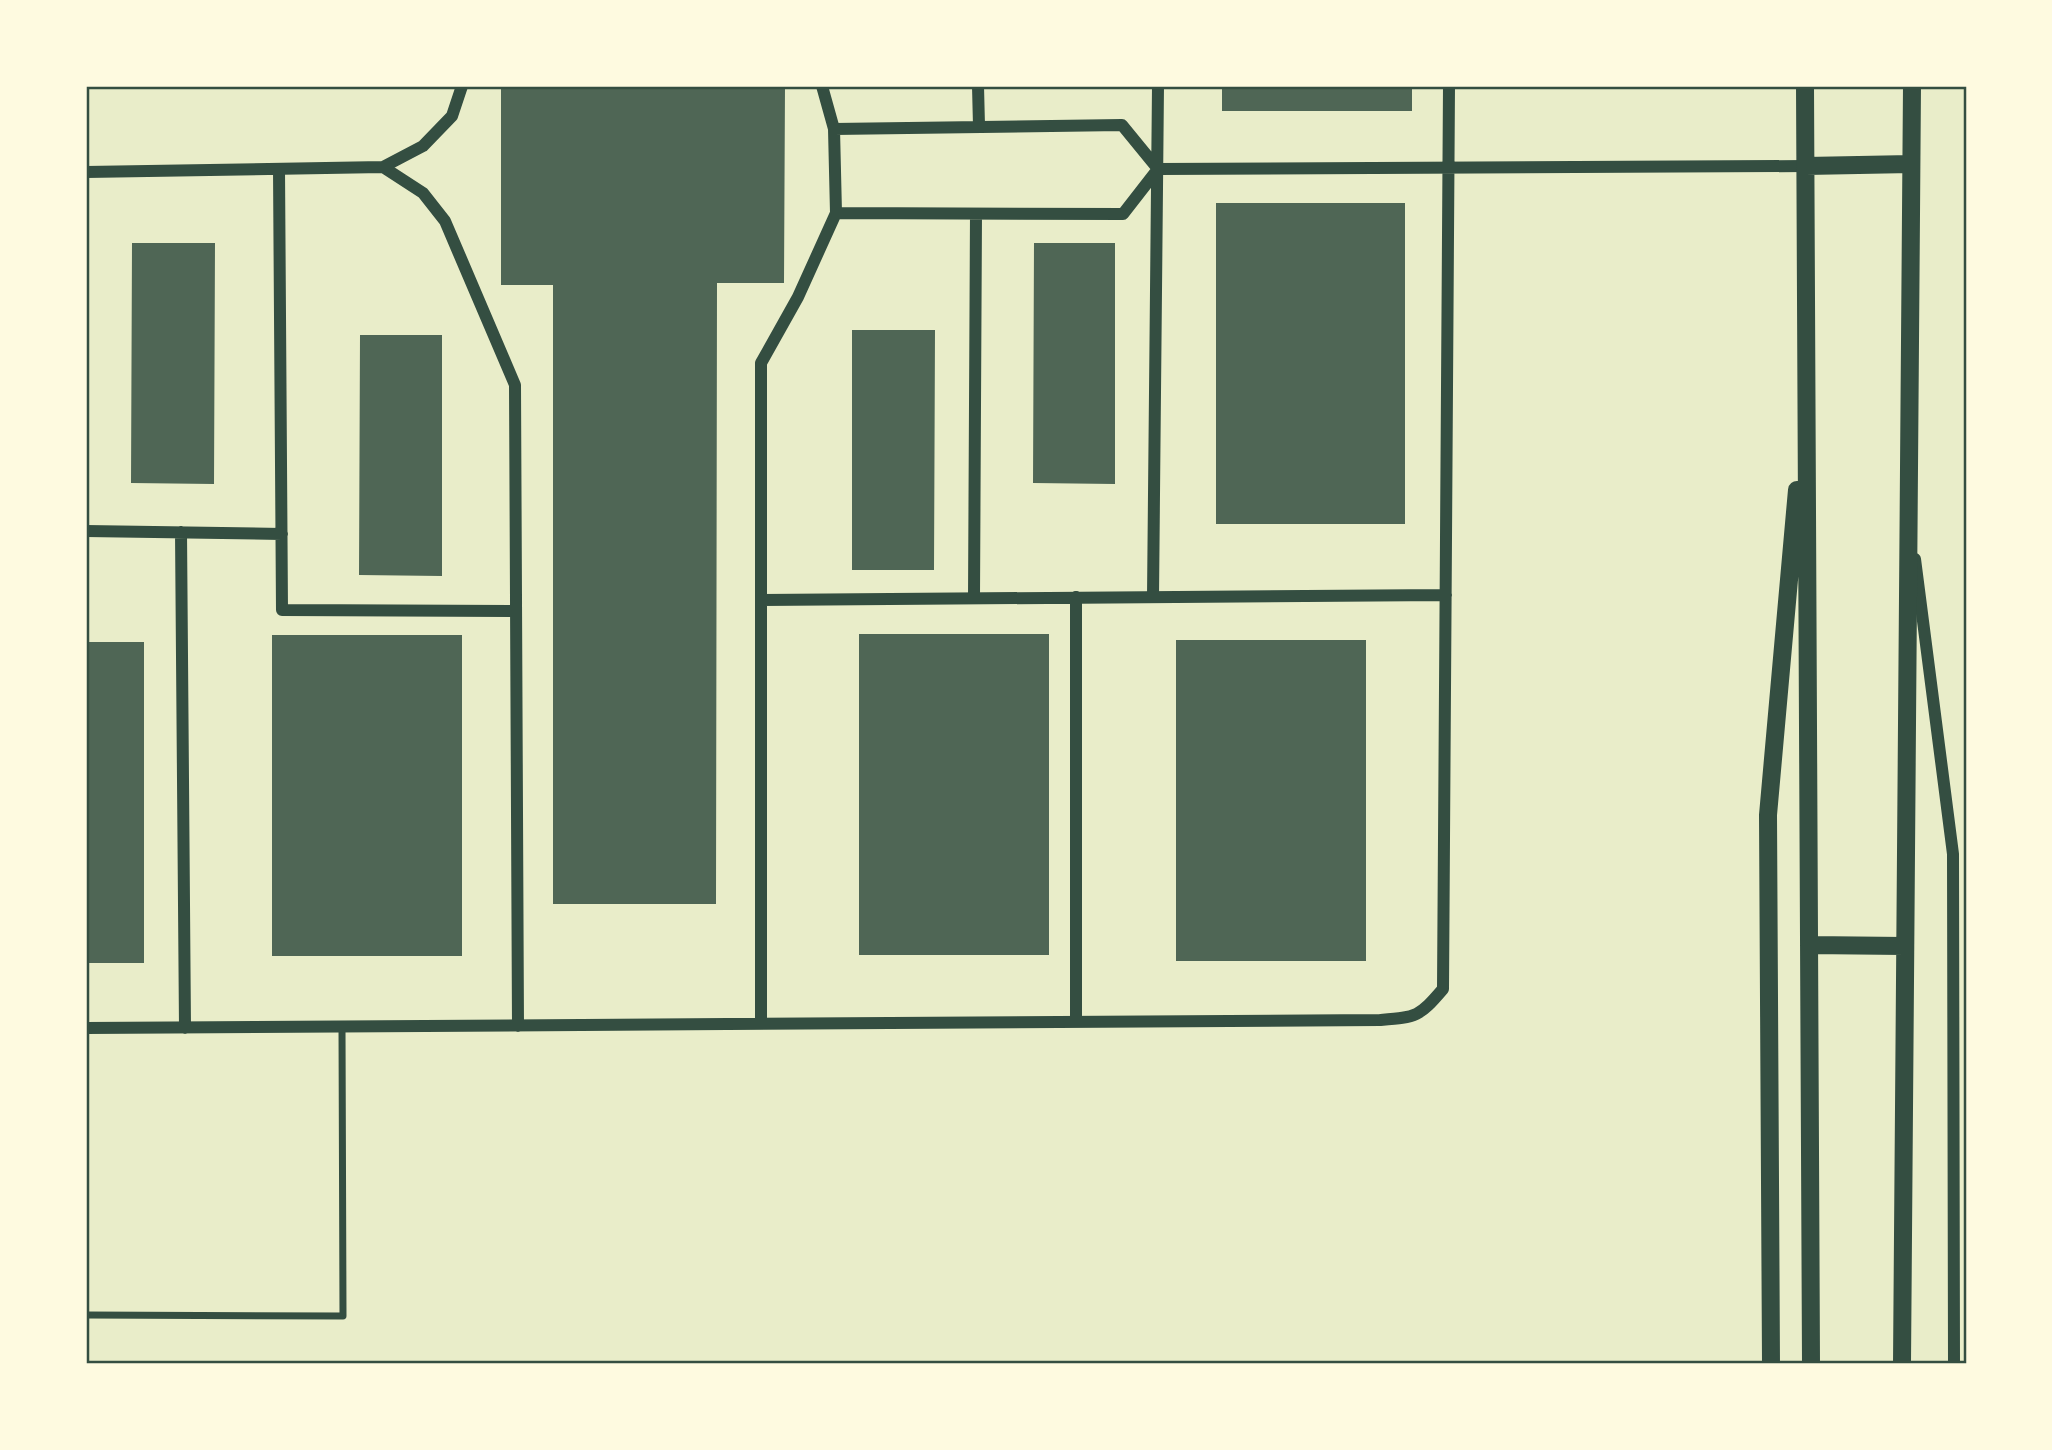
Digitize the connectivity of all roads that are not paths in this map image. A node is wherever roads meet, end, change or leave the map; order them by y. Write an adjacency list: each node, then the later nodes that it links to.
1 (462, 86): 12 (street)
2 (822, 86): 9 (street)
3 (978, 86): 8 (street)
4 (1158, 86): 15 (street)
5 (1449, 86): 13 (street)
6 (1805, 86): 11 (main road)
7 (1912, 86): 10 (main road)
8 (979, 126): 9 (street); 15 (street)
9 (834, 129): 17 (street)
10 (1911, 164): 11 (main road); 20 (main road)
11 (1805, 166): 13 (street); 19 (main road)
12 (383, 167): 14 (street); 29 (street)
13 (1448, 168): 15 (street); 24 (street)
14 (279, 169): 16 (street); 23 (street)
15 (1158, 169): 18 (street); 26 (street)
16 (86, 172)
17 (836, 213): 18 (street); 28 (street)
18 (975, 214): 27 (street)
19 (1807, 382): 30 (main road); 39 (main road)
20 (1908, 505): 31 (main road); 42 (street)
21 (86, 531): 22 (street)
22 (181, 532): 23 (street); 37 (street)
23 (282, 534): 29 (street)
24 (1446, 595): 26 (street); 32 (street)
25 (1076, 597): 26 (street); 27 (street); 32 (street)
26 (1153, 597)
27 (974, 598): 28 (street)
28 (761, 600): 33 (street)
29 (516, 611): 34 (street)
30 (1809, 945): 31 (main road); 40 (main road)
31 (1904, 946): 41 (main road)
32 (1076, 1022): 33 (street)
33 (761, 1024): 34 (street)
34 (518, 1026): 35 (street)
35 (342, 1027): 37 (street); 38 (street)
36 (86, 1028): 37 (street)
37 (185, 1028)
38 (86, 1315)
39 (1771, 1364)
40 (1811, 1364)
41 (1902, 1364)
42 (1954, 1364)

